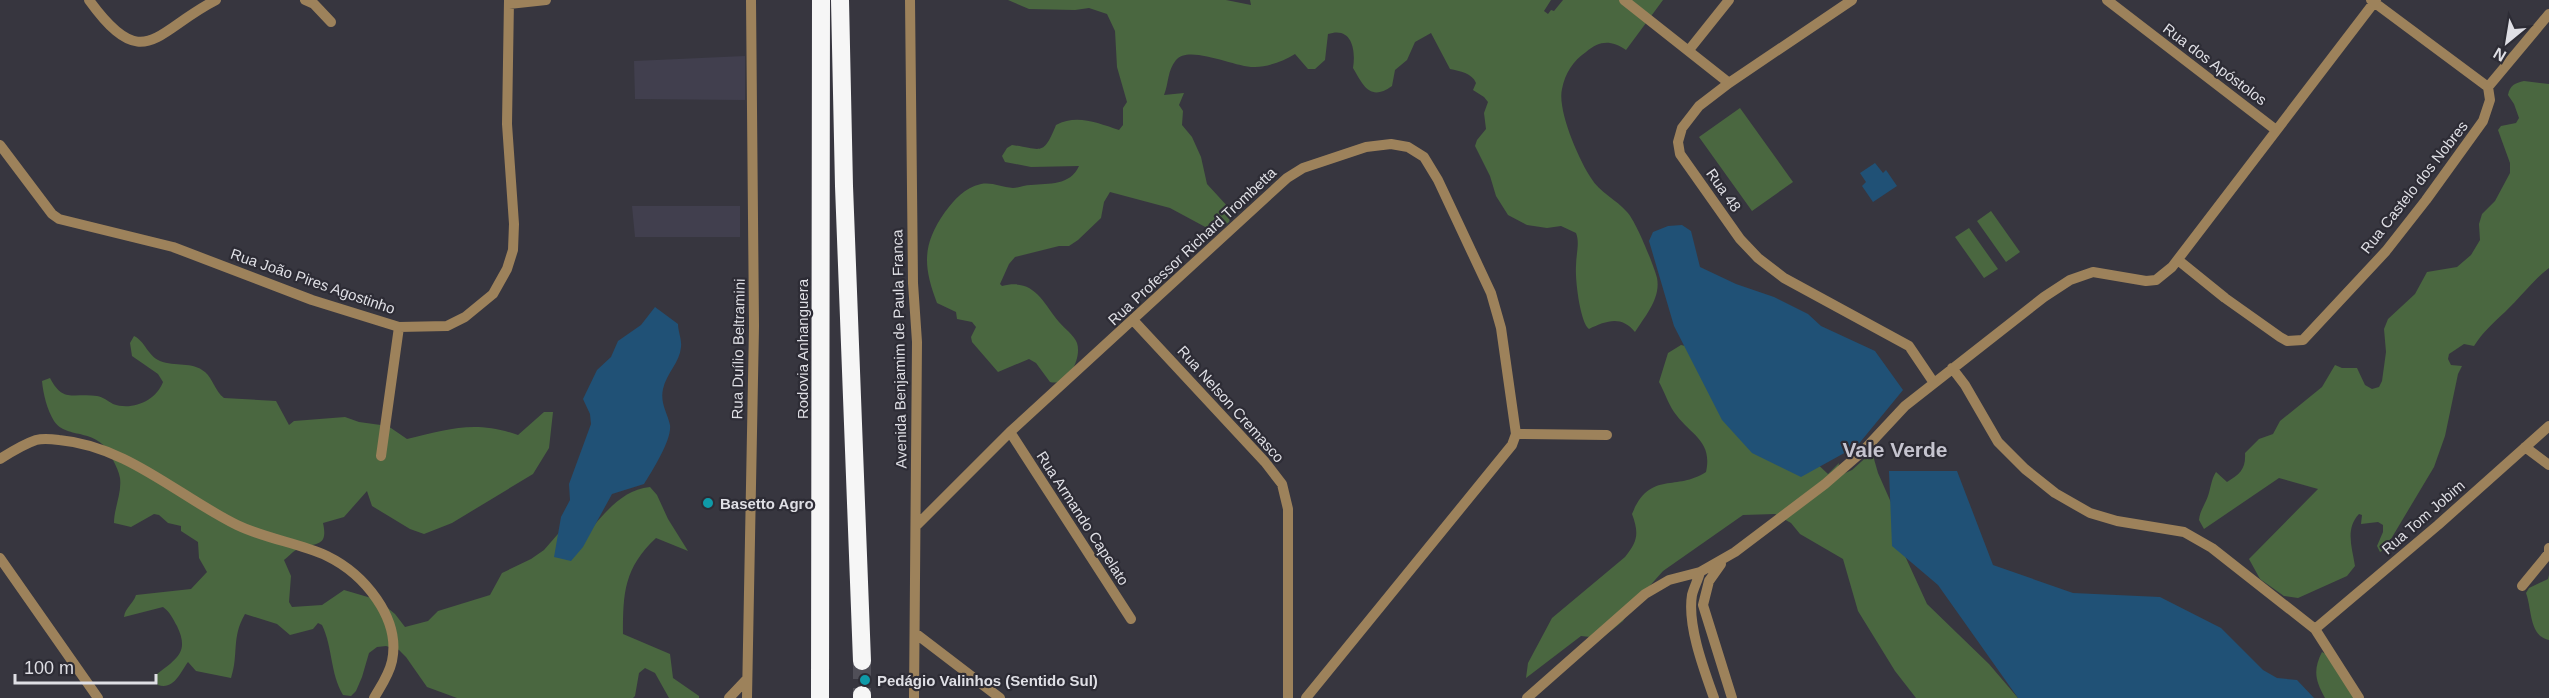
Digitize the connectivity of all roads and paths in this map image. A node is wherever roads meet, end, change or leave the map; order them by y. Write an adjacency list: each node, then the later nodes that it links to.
1 (89, 0): 2 (street)
2 (216, 0)
3 (305, 0): 16 (street)
4 (546, 0): 14 (street)
5 (752, 0): 45 (street, Rua Duílio Beltramini)
6 (821, 0): 50 (highway, Rodovia Anhanguera)
7 (840, 0): 44 (highway)
8 (910, 0): 35 (street, Avenida Benjamim de Paula Franca)
9 (1624, 0): 17 (street)
10 (1729, 0): 17 (street)
11 (1852, 0): 18 (street, Rua 48)
12 (2108, 0): 20 (street, Rua dos Apóstolos)
13 (2374, 1): 19 (street); 20 (street)
14 (509, 2): 24 (street, Rua João Pires Agostinho)
15 (2549, 14): 19 (street)
16 (331, 22)
17 (1689, 50): 18 (street)
18 (1729, 82): 26 (street, Rua 48)
19 (2488, 87): 22 (street, Rua Castelo dos Nobres)
20 (2276, 130): 22 (street)
21 (0, 145): 24 (street, Rua João Pires Agostinho)
22 (2178, 260): 25 (street)
23 (1133, 320): 28 (street, Rua Professor Richard Trombetta); 29 (street, Rua Professor Richard Trombetta); 53 (street, Rua Nelson Cremasco)
24 (399, 327): 32 (street)
25 (1952, 368): 26 (street); 42 (street)
26 (1934, 383): 38 (street)
27 (2549, 426): 31 (street, Rua Tom Jobim)
28 (1010, 432): 35 (street, Rua Professor Richard Trombetta); 41 (street, Rua Armando Capelato)
29 (1516, 434): 30 (street); 54 (street)
30 (1607, 435)
31 (2524, 447): 34 (street); 42 (street, Rua Tom Jobim)
32 (381, 456)
33 (0, 459): 47 (street)
34 (2549, 465)
35 (917, 525): 43 (street, Avenida Benjamim de Paula Franca)
36 (2549, 548): 40 (street)
37 (0, 558): 46 (street)
38 (1725, 558): 39 (street); 57 (street)
39 (1700, 572): 55 (street); 56 (street)
40 (2522, 586)
41 (1131, 619)
42 (2315, 629): 58 (street)
43 (915, 633): 51 (street, Avenida Benjamim de Paula Franca); 52 (street)
44 (862, 661)
45 (747, 679): 48 (street); 49 (street, Rua Duílio Beltramini)
46 (98, 698)
47 (374, 698)
48 (729, 698)
49 (747, 698)
50 (820, 698)
51 (915, 698)
52 (1000, 698)
53 (1288, 698)
54 (1306, 698)
55 (1527, 698)
56 (1714, 698)
57 (1732, 698)
58 (2359, 698)

